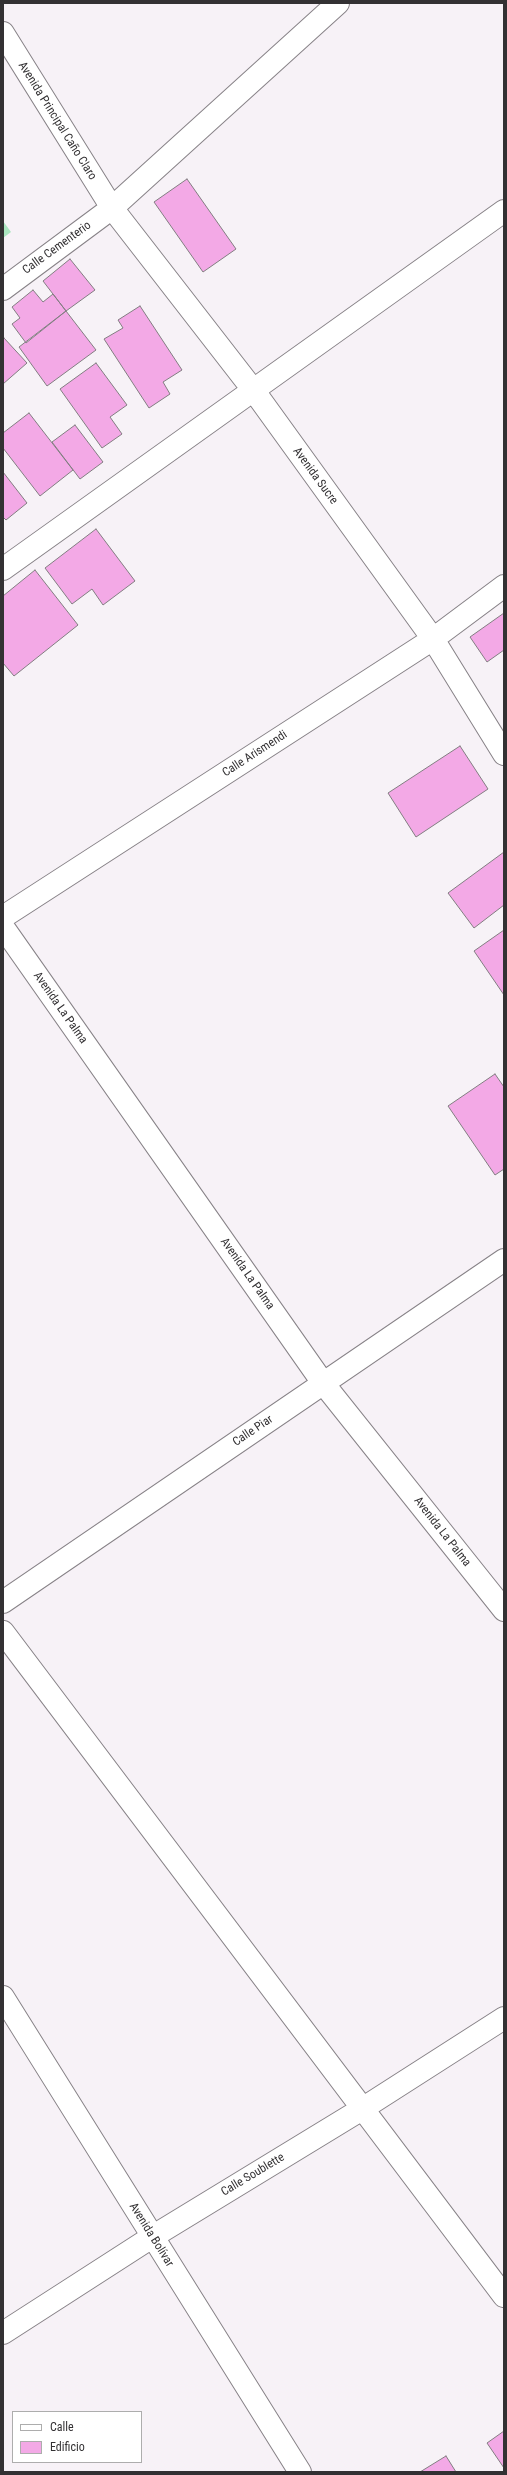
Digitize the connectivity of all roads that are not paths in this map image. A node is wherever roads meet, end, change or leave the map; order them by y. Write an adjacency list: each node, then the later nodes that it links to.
1 (338, 3): 3 (street, Calle Cementerio)
2 (3, 33): 3 (street, Avenida Principal Caño Claro)
3 (112, 208): 5 (street, Calle Cementerio); 6 (street, Avenida Sucre)
4 (504, 211): 6 (street)
5 (3, 288)
6 (254, 391): 7 (street); 9 (street, Avenida Sucre)
7 (3, 569)
8 (504, 586): 9 (street, Calle Arismendi)
9 (433, 639): 10 (street, Avenida Sucre); 11 (street, Calle Arismendi)
10 (504, 754)
11 (3, 917)
12 (3, 927): 14 (street, Avenida La Palma)
13 (504, 1260): 14 (street, Calle Piar)
14 (323, 1383): 15 (street, Calle Piar); 16 (street, Avenida La Palma)
15 (3, 1602)
16 (504, 1610)
17 (3, 1632): 20 (street)
18 (3, 1997): 21 (street, Avenida Bolívar)
19 (504, 2018): 20 (street, Calle Soublette)
20 (362, 2110): 21 (street, Calle Soublette); 22 (street)
21 (152, 2237): 23 (street, Calle Soublette); 24 (street, Avenida Bolívar)
22 (504, 2296)
23 (3, 2333)
24 (300, 2472)

